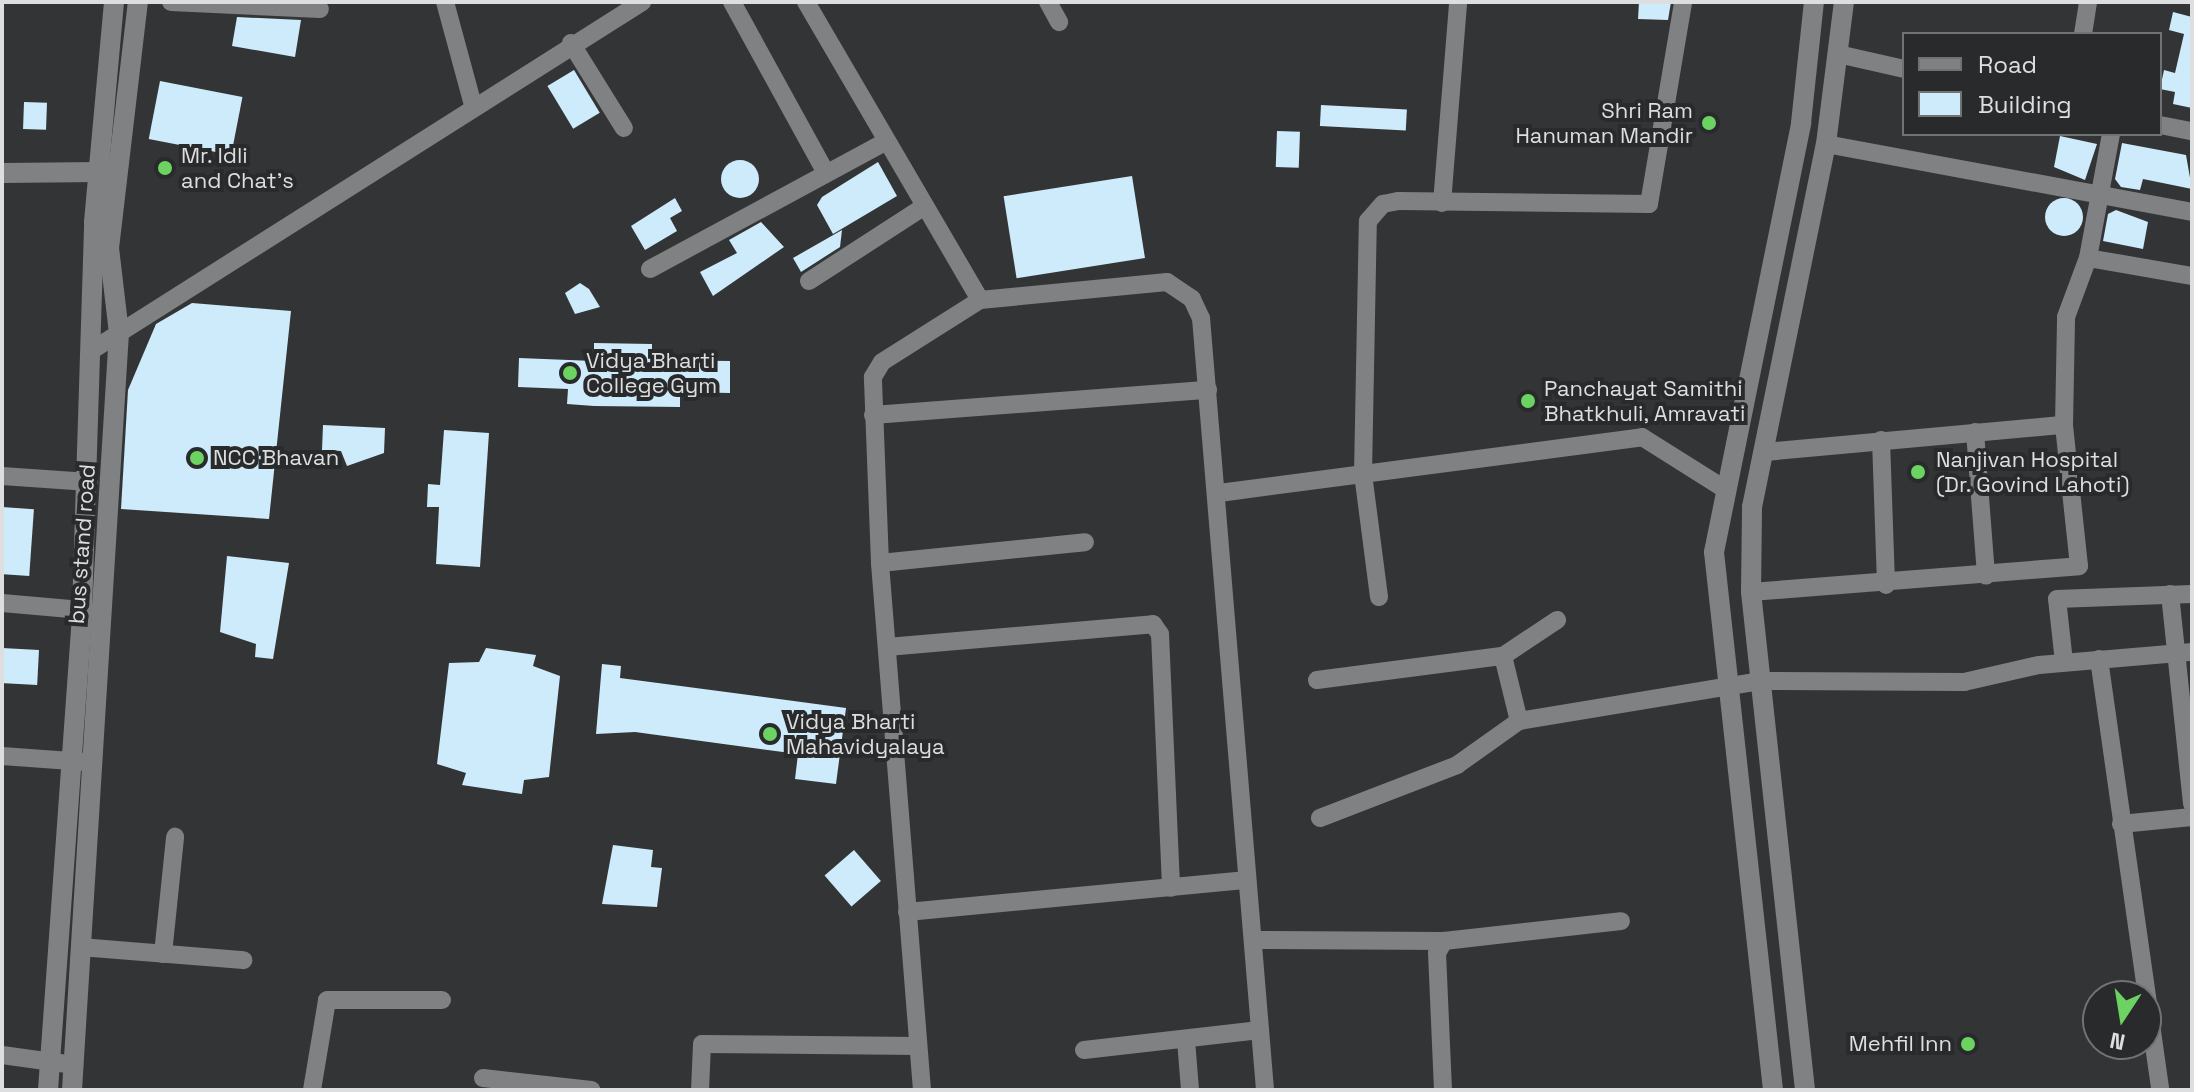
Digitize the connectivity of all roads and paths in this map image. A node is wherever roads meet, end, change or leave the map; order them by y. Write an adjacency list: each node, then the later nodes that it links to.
1 (114, 2): 27 (street, bus stand road)
2 (138, 2): 39 (street, bus stand road)
3 (171, 2): 14 (street)
4 (445, 2): 20 (street)
5 (732, 2): 29 (street)
6 (806, 2): 25 (street)
7 (1048, 2): 15 (street)
8 (1458, 2): 31 (street)
9 (1683, 2): 31 (street)
10 (1814, 2): 50 (street)
11 (1844, 2): 18 (street)
12 (2088, 2): 16 (street)
13 (634, 4): 17 (street)
14 (320, 9)
15 (1059, 22)
16 (2083, 32)
17 (571, 43): 20 (street); 22 (street)
18 (1838, 54): 19 (street); 26 (street)
19 (1902, 69)
20 (473, 105): 39 (street)
21 (2162, 125): 23 (street)
22 (624, 128)
23 (2192, 131)
24 (2111, 136): 30 (street)
25 (887, 141): 29 (street); 32 (street)
26 (1826, 144): 30 (street); 46 (street)
27 (100, 172): 28 (street); 40 (street, bus stand road)
28 (2, 173)
29 (826, 173): 35 (street)
30 (2100, 194): 33 (street); 34 (street)
31 (1442, 203): 47 (street)
32 (925, 206): 37 (street); 38 (street)
33 (2192, 212)
34 (2088, 258): 36 (street); 43 (street)
35 (650, 269)
36 (2192, 276)
37 (809, 281)
38 (980, 300): 41 (street); 42 (street)
39 (119, 333): 40 (street); 73 (street, bus stand road)
40 (94, 349): 49 (street, bus stand road)
41 (1208, 390): 42 (street); 51 (street)
42 (873, 415): 53 (street)
43 (2064, 425): 44 (street); 54 (street)
44 (1975, 432): 45 (street); 54 (street)
45 (1881, 440): 46 (street); 55 (street)
46 (1765, 452): 56 (street)
47 (1363, 474): 50 (street); 51 (street); 59 (street)
48 (2, 476): 49 (street)
49 (89, 482): 61 (street, bus stand road)
50 (1723, 488): 70 (street)
51 (1219, 493): 79 (street)
52 (1085, 542): 53 (street)
53 (880, 563): 63 (street)
54 (1986, 576): 55 (street)
55 (1886, 585): 56 (street)
56 (1751, 592): 69 (street)
57 (2170, 594): 58 (street); 64 (street); 67 (street)
58 (2192, 594)
59 (1379, 597)
60 (2, 603): 61 (street)
61 (82, 610): 73 (street, bus stand road)
62 (1557, 620): 65 (street)
63 (887, 647): 80 (street); 81 (street)
64 (2184, 652): 66 (street); 74 (street)
65 (1503, 656): 68 (street); 71 (street)
66 (2099, 659): 67 (street); 77 (street)
67 (2064, 662): 69 (street)
68 (1317, 680)
69 (1760, 681): 70 (street); 107 (street)
70 (1725, 686): 71 (street); 106 (street)
71 (1519, 721): 76 (street)
72 (2, 756): 73 (street)
73 (82, 762): 85 (street, bus stand road); 94 (street, bus stand road)
74 (2192, 804)
75 (2192, 817): 77 (street)
76 (1320, 818)
77 (2121, 824): 108 (street)
78 (175, 837): 86 (street)
79 (1244, 880): 80 (street); 83 (street)
80 (1171, 888): 81 (street)
81 (907, 912): 91 (street)
82 (1621, 921): 84 (street)
83 (1254, 940): 84 (street); 89 (street)
84 (1444, 941): 105 (street)
85 (80, 947): 86 (street); 95 (street, bus stand road)
86 (163, 954): 87 (street)
87 (243, 960)
88 (442, 1000): 99 (street)
89 (1260, 1030): 90 (street); 104 (street)
90 (1186, 1040): 92 (street); 103 (street)
91 (918, 1046): 101 (street); 102 (street)
92 (1084, 1050)
93 (2, 1055): 94 (street)
94 (50, 1059): 95 (street); 97 (street, bus stand road)
95 (74, 1065): 98 (street, bus stand road)
96 (483, 1078): 100 (street)
97 (48, 1090)
98 (72, 1090)
99 (312, 1090)
100 (591, 1090)
101 (700, 1090)
102 (922, 1090)
103 (1190, 1090)
104 (1265, 1090)
105 (1443, 1090)
106 (1773, 1090)
107 (1805, 1090)
108 (2160, 1090)

